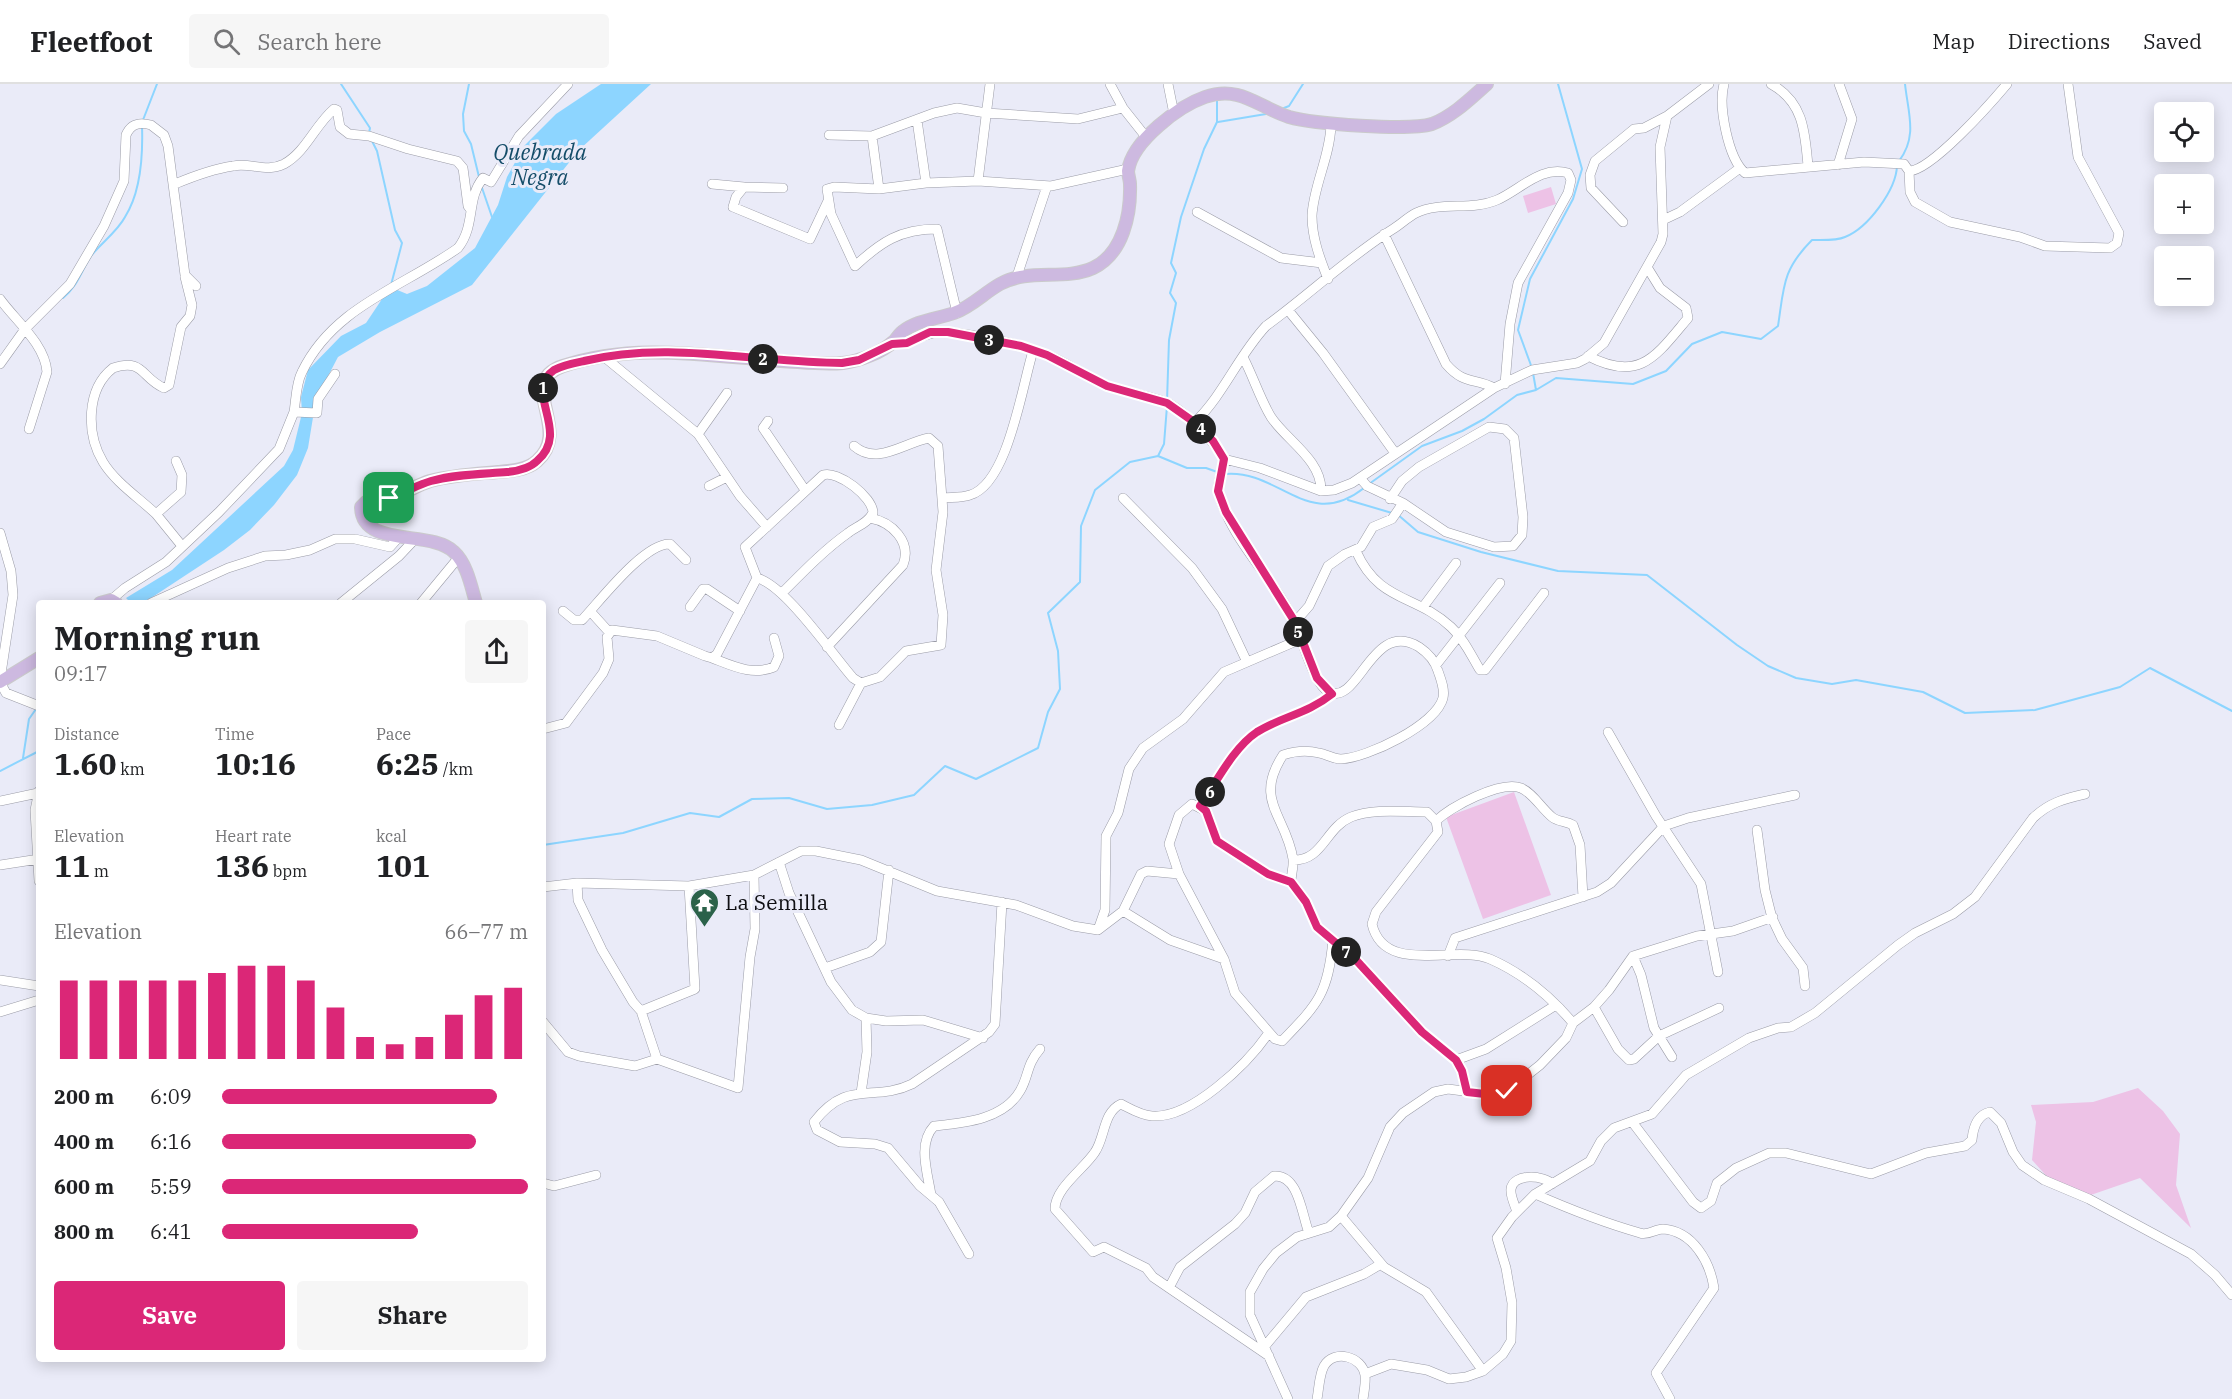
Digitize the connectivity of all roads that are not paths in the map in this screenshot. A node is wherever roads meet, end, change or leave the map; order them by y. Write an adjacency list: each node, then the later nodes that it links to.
1 (568, 84): 35 (street)
2 (990, 84): 13 (street)
3 (1110, 84): 12 (street)
4 (1168, 84): 14 (street)
5 (1487, 84): 17 (main road)
6 (1709, 84): 15 (street)
7 (1724, 84): 23 (street)
8 (1771, 84): 22 (street)
9 (1839, 84): 21 (street)
10 (2007, 84): 25 (street)
11 (2068, 84): 25 (street)
12 (1123, 108): 13 (street); 20 (street)
13 (986, 113): 16 (street); 26 (street)
14 (1174, 114): 17 (main road); 20 (main road)
15 (1667, 116): 37 (street); 38 (street)
16 (917, 120): 19 (street); 27 (street)
17 (1331, 125): 40 (street)
18 (829, 135): 19 (street)
19 (872, 136): 33 (street)
20 (1146, 137): 24 (main road)
21 (1838, 165): 22 (street); 25 (street)
22 (1808, 166): 23 (street)
23 (1740, 168): 37 (street)
24 (1128, 169): 30 (street); 43 (main road)
25 (1909, 171)
26 (978, 182): 27 (street); 30 (street)
27 (926, 183): 33 (street)
28 (175, 184): 35 (street); 42 (street); 49 (street)
29 (712, 184): 31 (street)
30 (1047, 186): 43 (street)
31 (744, 187): 32 (street); 34 (street)
32 (783, 188)
33 (879, 189): 34 (street)
34 (828, 201): 48 (street)
35 (473, 212): 60 (street)
36 (1197, 212): 40 (street)
37 (1663, 220): 41 (street)
38 (1623, 222)
39 (1384, 234): 44 (street); 57 (street); 58 (street)
40 (1322, 263): 44 (street)
41 (1647, 267): 53 (street); 53 (street)
42 (185, 275): 45 (street); 78 (street)
43 (1016, 279): 48 (main road)
44 (1328, 279): 47 (street)
45 (196, 286)
46 (0, 299): 49 (street)
47 (1288, 310): 54 (street); 66 (street)
48 (957, 313): 50 (main road)
49 (25, 329): 55 (street); 63 (street)
50 (892, 344): 51 (street); 52 (main road)
51 (1034, 351): 62 (street); 74 (street)
52 (603, 356): 64 (street); 82 (main road)
53 (1588, 356): 57 (street)
54 (1243, 357): 62 (street); 73 (street)
55 (0, 364)
56 (335, 374): 60 (street)
57 (1505, 384): 58 (street)
58 (1494, 388): 66 (street)
59 (727, 393): 64 (street)
60 (296, 412): 84 (street)
61 (768, 421): 72 (street)
62 (1194, 422): 67 (street)
63 (29, 429)
64 (698, 434): 69 (street)
65 (854, 446): 74 (street)
66 (1395, 453): 70 (street)
67 (1224, 459): 73 (street); 103 (street)
68 (176, 461): 78 (street)
69 (727, 477): 71 (street); 80 (street)
70 (1360, 478): 73 (street); 76 (street)
71 (709, 486)
72 (805, 490): 79 (street); 80 (street)
73 (1321, 491)
74 (942, 498): 114 (street)
75 (1123, 498): 111 (street)
76 (1390, 499): 77 (street); 77 (street)
77 (1402, 505): 85 (street)
78 (156, 514): 84 (street)
79 (870, 518): 91 (street); 108 (street)
80 (767, 527): 89 (street)
81 (0, 533): 113 (street)
82 (399, 537): 83 (main road); 94 (street)
83 (416, 538): 86 (main road); 95 (street)
84 (182, 546): 93 (street)
85 (1356, 550): 99 (street); 103 (street)
86 (459, 557): 96 (street); 97 (main road)
87 (686, 560): 101 (street)
88 (1456, 563): 99 (street)
89 (757, 578): 91 (street); 102 (street)
90 (1500, 583): 105 (street)
91 (782, 593): 108 (street)
92 (1544, 593): 105 (street)
93 (111, 600)
94 (157, 600)
95 (345, 600)
96 (424, 600)
97 (475, 600)
98 (690, 607): 102 (street)
99 (1423, 607): 105 (street)
100 (563, 610): 101 (street)
101 (590, 611): 104 (street)
102 (740, 611): 109 (street)
103 (1295, 622): 107 (street)
104 (609, 632): 109 (street); 118 (street)
105 (1459, 636): 112 (street)
106 (774, 638): 109 (street)
107 (1301, 639): 111 (street); 115 (street)
108 (827, 647): 114 (street)
109 (712, 658)
110 (36, 660): 113 (main road)
111 (1247, 662): 145 (street)
112 (1436, 665): 115 (street); 131 (street)
113 (0, 681): 116 (street)
114 (861, 683): 117 (street)
115 (1332, 694): 125 (street)
116 (36, 705)
117 (839, 726)
118 (546, 728)
119 (1608, 732): 128 (street)
120 (36, 792): 123 (street)
121 (2085, 794): 174 (street)
122 (1795, 795): 128 (street)
123 (0, 801)
124 (36, 804): 127 (street)
125 (1200, 806): 135 (street); 137 (street)
126 (1436, 821): 131 (street); 141 (street); 148 (street)
127 (36, 826)
128 (1664, 826): 141 (street); 146 (street)
129 (1757, 830): 144 (street)
130 (36, 859): 133 (street)
131 (1293, 860): 137 (street)
132 (779, 862): 134 (street); 136 (street); 151 (street)
133 (0, 865)
134 (889, 870): 142 (street); 151 (street)
135 (1179, 874): 143 (street); 150 (street)
136 (754, 875): 139 (street); 170 (street)
137 (1291, 882): 147 (street)
138 (577, 883): 139 (street); 140 (street); 160 (street)
139 (689, 886): 160 (street)
140 (546, 888)
141 (1583, 897): 148 (street)
142 (1002, 902): 145 (street); 167 (street)
143 (1123, 911): 145 (street); 150 (street)
144 (1773, 917): 146 (street); 155 (street)
145 (1098, 930)
146 (1709, 933): 149 (street); 152 (street)
147 (1333, 940): 165 (street); 171 (street)
148 (1448, 956): 157 (street)
149 (1633, 956): 158 (street); 166 (street)
150 (1224, 959): 165 (street)
151 (825, 968): 162 (street)
152 (1718, 972)
153 (0, 980): 154 (street)
154 (36, 986)
155 (1805, 986)
156 (36, 1001): 161 (street)
157 (1556, 1005): 163 (street); 171 (street)
158 (1594, 1007): 163 (street); 166 (street)
159 (1719, 1008): 166 (street)
160 (641, 1011): 170 (street)
161 (0, 1012)
162 (866, 1018): 167 (street); 173 (street)
163 (1573, 1023): 172 (street)
164 (546, 1026): 170 (street)
165 (1268, 1034): 185 (street)
166 (1659, 1036): 169 (street)
167 (983, 1038): 173 (street)
168 (1040, 1049): 179 (street)
169 (1672, 1058)
170 (657, 1059)
171 (1456, 1060): 172 (street)
172 (1467, 1092): 181 (street)
173 (861, 1093): 179 (street)
174 (1633, 1123): 177 (street); 186 (street)
175 (596, 1175): 176 (street)
176 (546, 1184)
177 (1552, 1184): 178 (street); 180 (street)
178 (1535, 1194): 180 (street); 194 (street)
179 (931, 1195): 183 (street)
180 (1517, 1212): 189 (street)
181 (1341, 1216): 182 (street); 184 (street)
182 (1309, 1233): 185 (street); 187 (street)
183 (969, 1254)
184 (1381, 1264): 187 (street); 189 (street)
185 (1170, 1286): 188 (street)
186 (2232, 1295)
187 (1265, 1346): 188 (street)
188 (1271, 1357): 191 (street)
189 (1484, 1371): 190 (street)
190 (1365, 1374): 192 (street); 193 (street)
191 (1288, 1399)
192 (1317, 1399)
193 (1363, 1399)
194 (1670, 1399)

